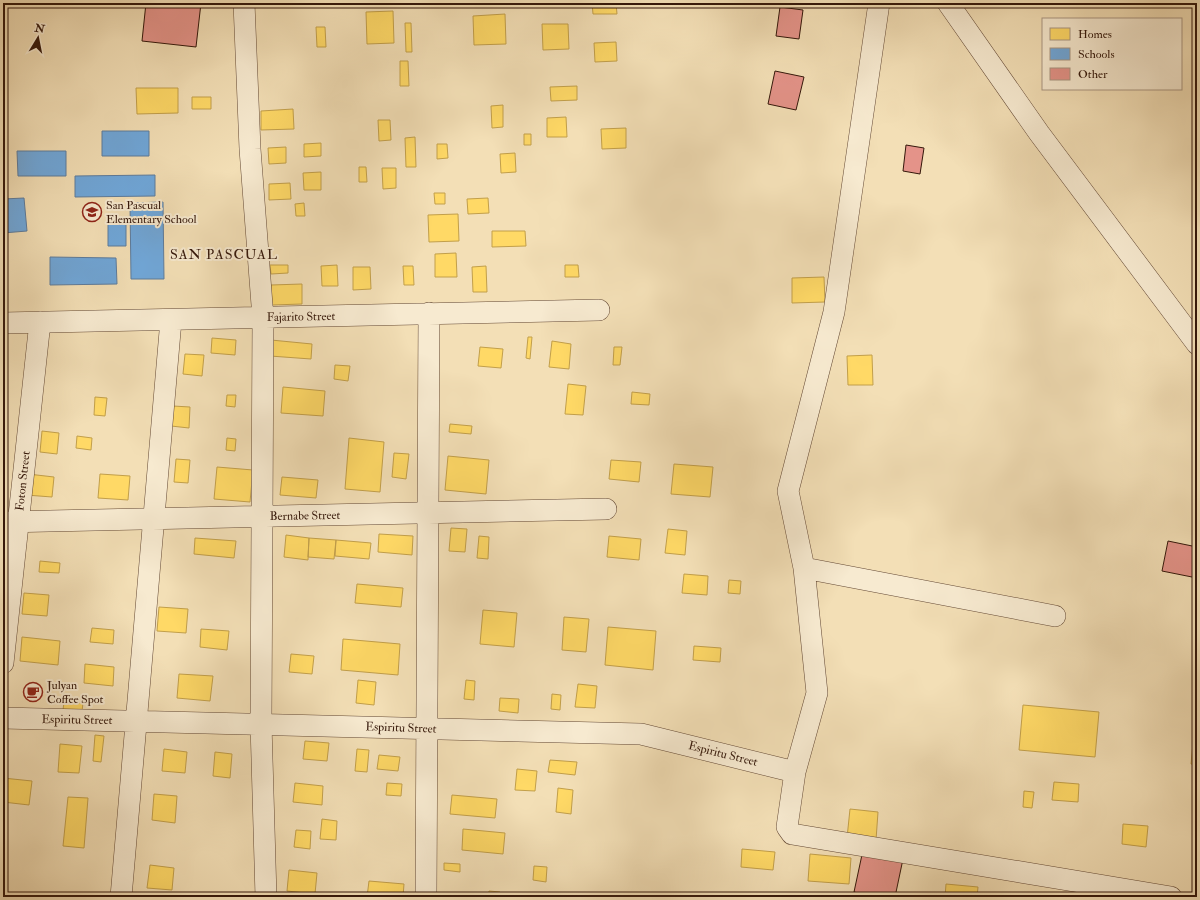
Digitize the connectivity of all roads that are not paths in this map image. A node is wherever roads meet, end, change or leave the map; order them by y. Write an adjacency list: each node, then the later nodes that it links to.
1 (244, 3): 6 (street)
2 (879, 3): 16 (street)
3 (948, 3): 10 (street)
4 (599, 310): 5 (street, Fajarito Street)
5 (429, 314): 6 (street, Fajarito Street); 12 (street)
6 (263, 318): 7 (street, Fajarito Street); 13 (street)
7 (171, 320): 8 (street, Fajarito Street); 14 (street)
8 (40, 322): 9 (street, Fajarito Street); 15 (street, Foton Street)
9 (3, 323)
10 (1197, 344)
11 (606, 509): 12 (street, Bernabe Street)
12 (428, 513): 13 (street, Bernabe Street); 22 (street)
13 (262, 516): 14 (street, Bernabe Street); 21 (street)
14 (154, 519): 15 (street, Bernabe Street); 20 (street)
15 (11, 522): 18 (street, Foton Street)
16 (804, 568): 17 (street); 23 (street)
17 (1055, 616)
18 (3, 663)
19 (3, 718): 20 (street, Espiritu Street)
20 (136, 721): 21 (street, Espiritu Street); 24 (street)
21 (261, 724): 22 (street, Espiritu Street); 25 (street)
22 (427, 729): 23 (street, Espiritu Street); 26 (street)
23 (795, 772): 27 (street)
24 (121, 897)
25 (266, 897)
26 (426, 897)
27 (1171, 897)

